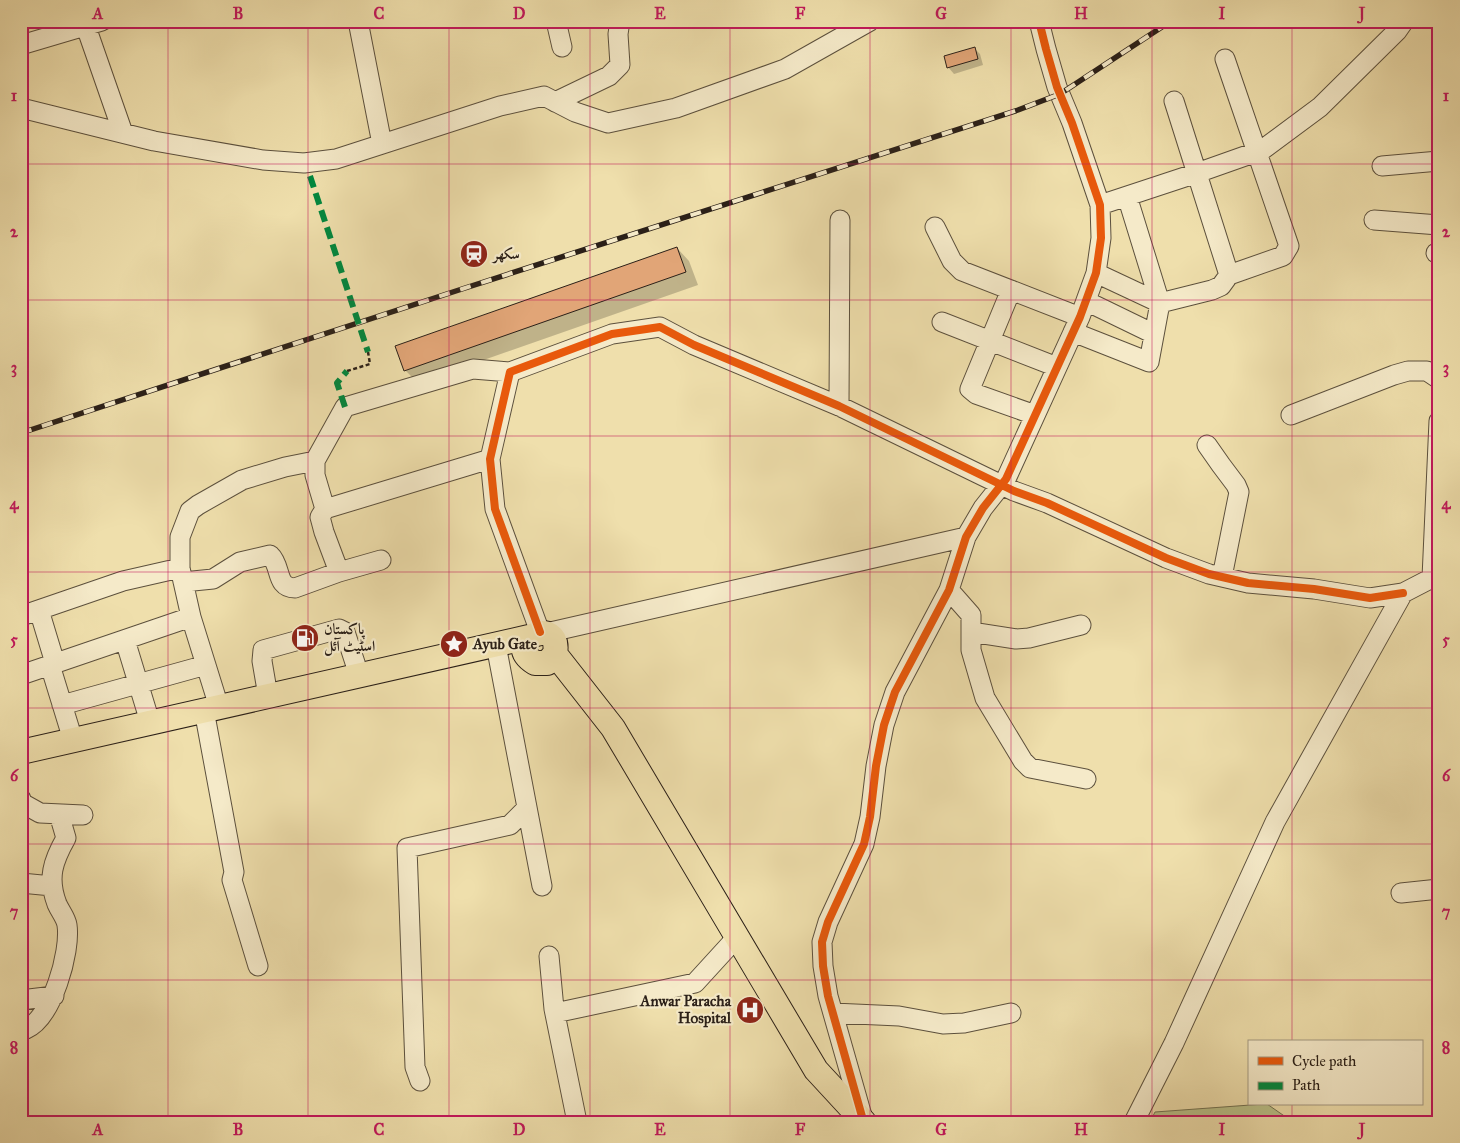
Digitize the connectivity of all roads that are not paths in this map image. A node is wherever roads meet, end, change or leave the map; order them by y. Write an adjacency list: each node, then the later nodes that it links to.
1 (358, 21): 15 (street)
2 (556, 21): 9 (street)
3 (620, 21): 12 (street)
4 (870, 21): 12 (street)
5 (1039, 21): 21 (street)
6 (1404, 21): 16 (street)
7 (91, 23): 8 (street); 14 (street)
8 (21, 45)
9 (562, 47)
10 (1225, 59): 16 (street)
11 (1174, 101): 19 (street)
12 (555, 102): 15 (street)
13 (21, 108): 14 (street)
14 (123, 133): 15 (street)
15 (382, 144)
16 (1256, 152): 19 (street); 27 (street)
17 (1439, 161): 18 (street)
18 (1382, 166)
19 (1197, 173): 20 (street); 27 (street)
20 (1127, 196): 21 (street); 29 (street)
21 (1100, 205): 26 (street)
22 (840, 220): 37 (street)
23 (1374, 220): 24 (street)
24 (1439, 225)
25 (935, 228): 28 (street)
26 (1096, 274): 29 (street); 30 (street)
27 (1229, 276): 29 (street)
28 (1011, 290): 30 (street); 33 (street)
29 (1160, 302): 32 (street)
30 (1079, 316): 32 (street); 32 (street); 34 (street)
31 (942, 322): 33 (street)
32 (1154, 334)
33 (990, 341): 34 (street); 38 (street)
34 (1057, 367): 38 (street)
35 (510, 372): 37 (street); 42 (street); 43 (street)
36 (1439, 379): 39 (street)
37 (839, 406): 44 (street)
38 (1035, 415): 44 (street)
39 (1291, 415)
40 (1439, 422): 51 (street)
41 (1207, 445): 50 (street)
42 (490, 459): 45 (street); 58 (street)
43 (315, 460): 45 (street); 49 (street)
44 (1001, 484): 46 (street); 50 (street)
45 (325, 509): 48 (street)
46 (966, 537): 52 (street); 58 (street)
47 (381, 560): 48 (street)
48 (339, 572): 49 (street)
49 (182, 575): 54 (street); 55 (street)
50 (1222, 577): 53 (street)
51 (1437, 579): 53 (street)
52 (949, 590): 57 (street); 88 (street)
53 (1409, 590): 94 (street)
54 (30, 613): 61 (street)
55 (191, 617): 59 (street); 62 (street)
56 (1081, 624): 57 (street)
57 (971, 632): 72 (street)
58 (543, 639): 60 (main road); 82 (main road)
59 (126, 640): 61 (street); 65 (street)
60 (496, 644): 64 (main road); 74 (street)
61 (52, 664): 63 (street); 67 (street)
62 (206, 665): 65 (street); 68 (street)
63 (21, 675)
64 (359, 675): 66 (main road); 66 (street)
65 (138, 684): 67 (street); 69 (street)
66 (268, 696): 68 (main road)
67 (62, 705): 70 (street)
68 (211, 708): 69 (main road); 84 (street)
69 (150, 722): 70 (main road)
70 (73, 740): 71 (main road)
71 (21, 752)
72 (1086, 779)
73 (21, 799): 75 (street)
74 (527, 808): 79 (street); 91 (street)
75 (59, 814): 76 (street); 78 (street)
76 (83, 815)
77 (21, 883): 78 (street)
78 (52, 886): 85 (street)
79 (542, 886)
80 (1439, 889): 81 (street)
81 (1401, 894)
82 (737, 937): 87 (street); 92 (main road)
83 (549, 956): 87 (street)
84 (258, 966)
85 (54, 996): 86 (street); 90 (street)
86 (21, 1000)
87 (555, 1013): 93 (street)
88 (833, 1013): 89 (street); 92 (street)
89 (1011, 1013)
90 (21, 1027)
91 (420, 1081)
92 (864, 1121)
93 (577, 1122)
94 (1134, 1122)

